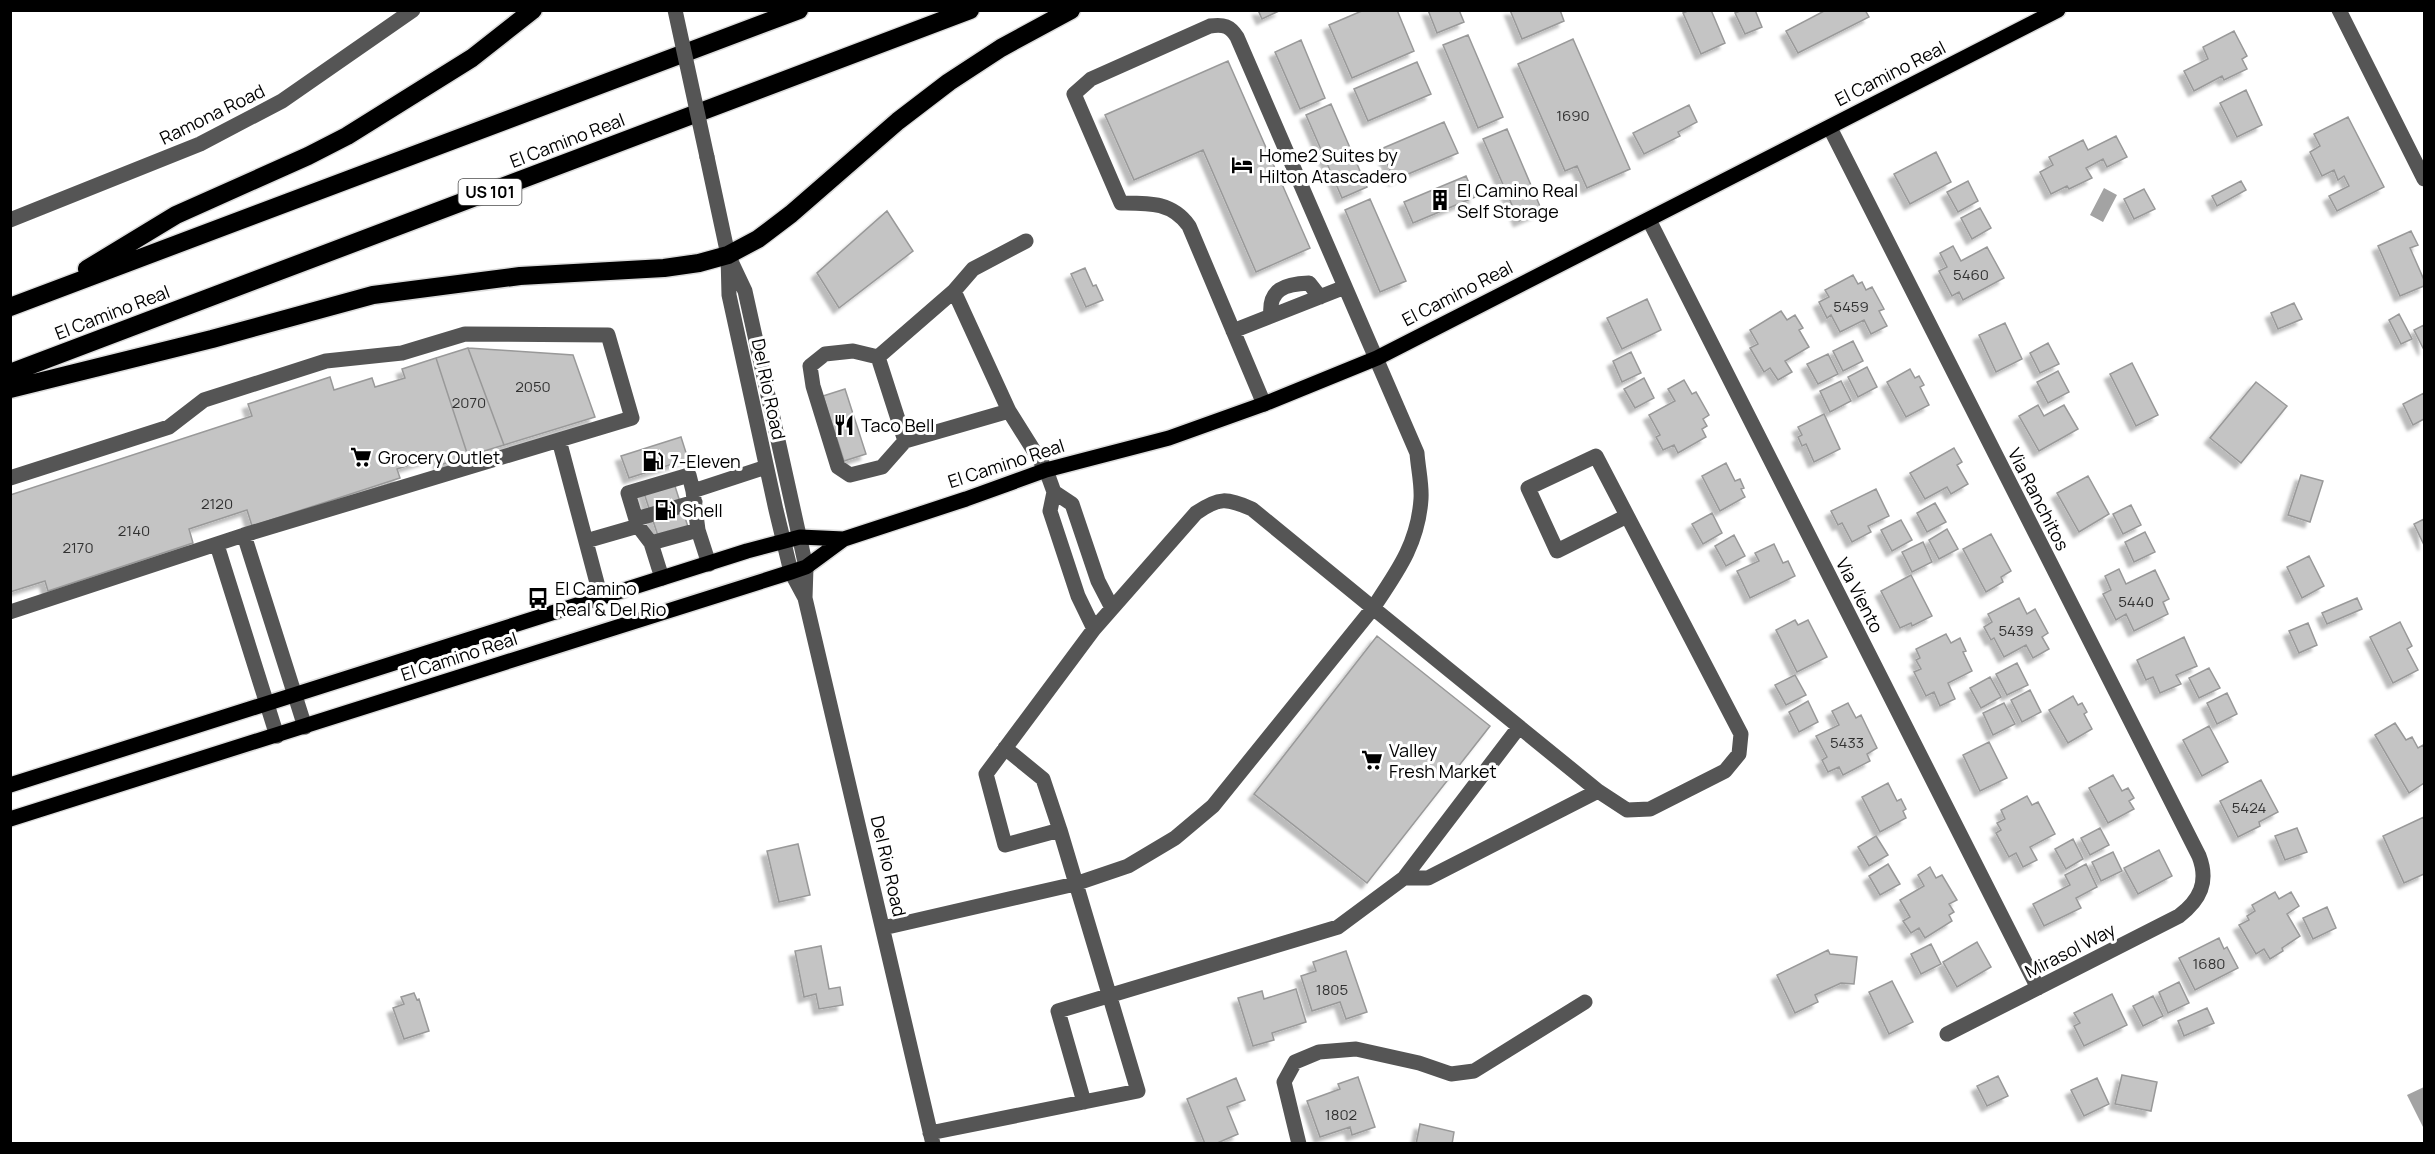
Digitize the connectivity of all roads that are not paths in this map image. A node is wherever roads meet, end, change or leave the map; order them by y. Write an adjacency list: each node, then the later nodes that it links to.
1 (413, 10): 11 (street, Ramona Road)
2 (533, 10): 17 (highway)
3 (675, 10): 14 (street, Del Rio Road, bridge)
4 (799, 10): 17 (highway)
5 (970, 10): 24 (highway, El Camino Real / US 101)
6 (1071, 10): 14 (highway)
7 (2058, 10): 9 (main road, El Camino Real)
8 (2339, 10): 10 (street)
9 (1830, 128): 12 (main road, El Camino Real); 67 (street, Via Ranchitos)
10 (2424, 179)
11 (10, 220)
12 (1648, 220): 23 (main road, El Camino Real); 69 (street, Via Viento)
13 (1026, 241): 16 (street)
14 (728, 255): 25 (highway); 30 (street, Del Rio Road); 39 (street, Del Rio Road)
15 (1345, 287): 18 (street); 21 (street); 23 (street)
16 (954, 291): 22 (street); 27 (street)
17 (50, 292): 19 (highway)
18 (1320, 297): 20 (street); 20 (street)
19 (10, 307)
20 (1271, 316): 21 (street)
21 (1233, 331): 26 (street)
22 (878, 357): 29 (street); 29 (street)
23 (1377, 357): 26 (main road, El Camino Real); 52 (street)
24 (10, 373)
25 (10, 389)
26 (1264, 404): 31 (main road, El Camino Real)
27 (1009, 411): 29 (street); 31 (street)
28 (559, 440): 32 (street); 38 (street); 41 (street)
29 (905, 441)
30 (766, 467): 34 (street); 42 (street, Del Rio Road)
31 (1046, 470): 33 (street); 40 (main road, El Camino Real)
32 (10, 478)
33 (1054, 492): 51 (street); 54 (street)
34 (694, 496): 36 (street); 36 (street); 37 (street)
35 (1628, 516): 35 (street); 62 (street)
36 (637, 522): 41 (street); 43 (street)
37 (698, 530): 43 (street); 45 (street)
38 (244, 536): 44 (street); 55 (street)
39 (800, 537): 40 (main road, El Camino Real); 42 (main road, El Camino Real); 46 (street, Del Rio Road)
40 (844, 539): 46 (main road, El Camino Real)
41 (586, 541): 49 (street)
42 (783, 541): 45 (main road, El Camino Real); 47 (street, Del Rio Road)
43 (651, 543): 48 (street)
44 (217, 545): 53 (street); 56 (street)
45 (709, 564): 48 (main road, El Camino Real)
46 (806, 567): 47 (main road, El Camino Real); 50 (street, Del Rio Road)
47 (791, 572): 50 (street, Del Rio Road); 57 (main road, El Camino Real)
48 (662, 578): 49 (main road, El Camino Real)
49 (601, 598): 55 (main road, El Camino Real)
50 (805, 598): 68 (street, Del Rio Road)
51 (1113, 608): 52 (street); 54 (street)
52 (1373, 608): 58 (street); 66 (street)
53 (10, 612)
54 (1094, 629): 60 (street)
55 (295, 695): 56 (main road, El Camino Real); 57 (street)
56 (267, 704): 59 (street); 61 (main road, El Camino Real)
57 (305, 727): 59 (main road, El Camino Real)
58 (1520, 727): 62 (street); 65 (street)
59 (277, 736): 63 (main road, El Camino Real)
60 (1005, 748): 64 (street); 64 (street)
61 (10, 785)
62 (1598, 791): 65 (street)
63 (10, 819)
64 (1060, 830): 66 (street)
65 (1404, 878): 70 (street)
66 (1075, 884): 68 (street); 70 (street)
67 (2201, 890): 69 (street, Mirasol Way)
68 (883, 928): 74 (street, Del Rio Road)
69 (2038, 988): 72 (street, Mirasol Way)
70 (1110, 994): 73 (street); 73 (street)
71 (1585, 1002): 75 (street)
72 (1947, 1034)
73 (1084, 1102): 74 (street)
74 (931, 1138)
75 (1299, 1143)

